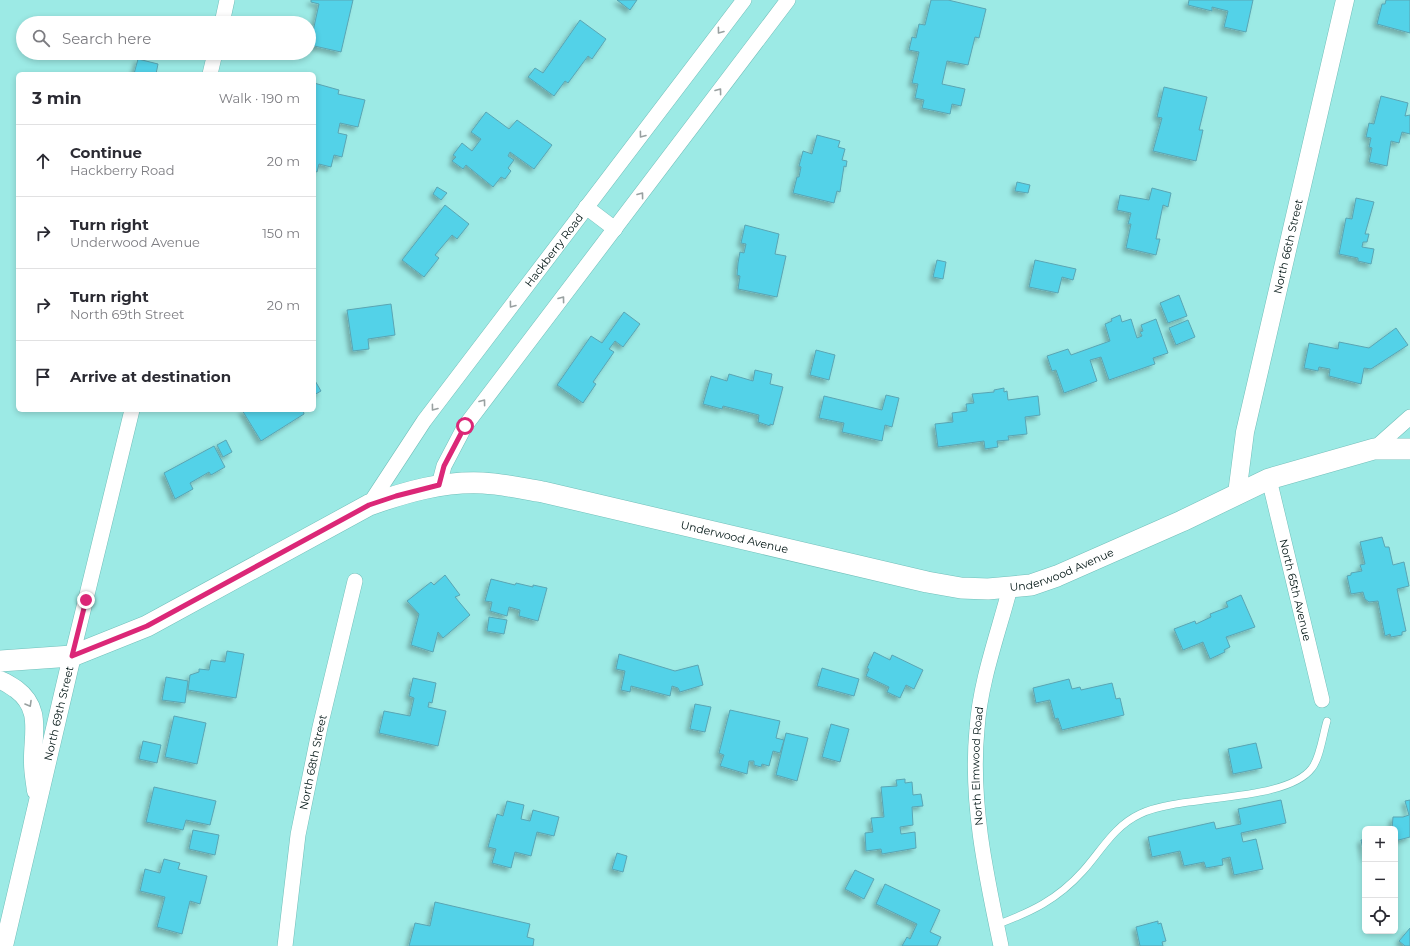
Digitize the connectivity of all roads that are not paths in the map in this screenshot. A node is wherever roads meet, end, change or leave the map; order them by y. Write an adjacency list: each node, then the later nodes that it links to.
1 (227, 0): 5 (street)
2 (744, 0): 8 (street, Hackberry Road, one-way to 8)
3 (1345, 0): 16 (street, North 66th Street)
4 (784, 2): 9 (street, one-way to 4)
5 (224, 16)
6 (213, 60): 7 (street)
7 (210, 72)
8 (586, 207): 9 (street); 17 (street, Hackberry Road, one-way to 17)
9 (615, 229): 15 (street, one-way to 9)
10 (132, 412): 20 (street, North 69th Street)
11 (1410, 417): 12 (street)
12 (1374, 449): 13 (main road, Underwood Avenue); 14 (main road, Underwood Avenue)
13 (1410, 449)
14 (1269, 479): 16 (main road, Underwood Avenue); 23 (street, North 65th Avenue)
15 (439, 485): 17 (main road, Underwood Avenue); 19 (main road, Underwood Avenue)
16 (1237, 494): 19 (main road, Underwood Avenue)
17 (369, 505): 20 (main road, Underwood Avenue)
18 (355, 581): 28 (street, North 68th Street)
19 (1010, 588): 26 (street, North Elmwood Road)
20 (72, 656): 21 (main road, Underwood Avenue); 25 (street, North 69th Street)
21 (0, 661)
22 (0, 680): 25 (street, one-way to 25)
23 (1322, 700)
24 (1327, 721): 26 (lane)
25 (37, 806): 27 (street, North 69th Street)
26 (996, 925): 29 (street, North Elmwood Road)
27 (4, 946)
28 (285, 946)
29 (1001, 946)

